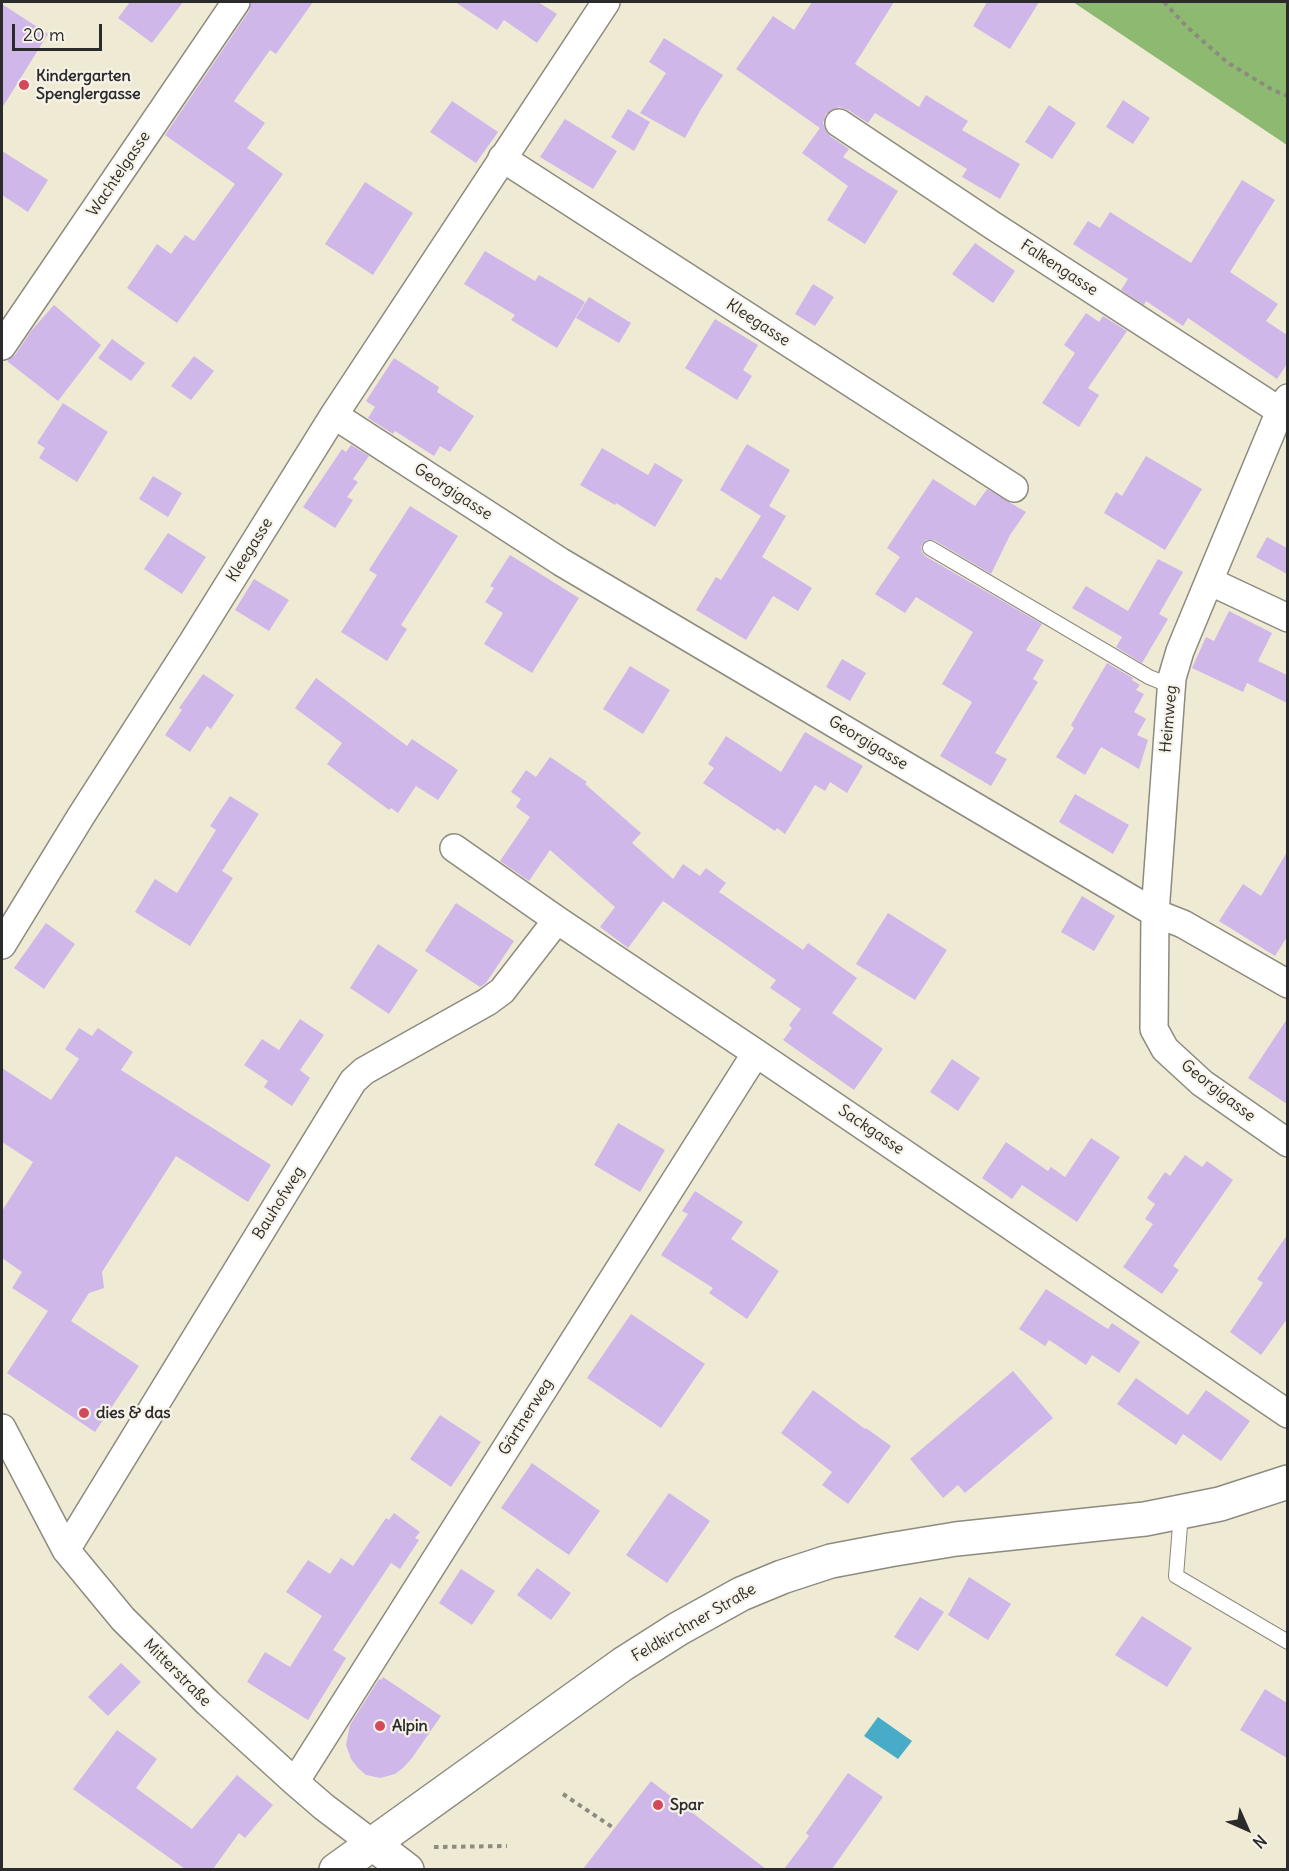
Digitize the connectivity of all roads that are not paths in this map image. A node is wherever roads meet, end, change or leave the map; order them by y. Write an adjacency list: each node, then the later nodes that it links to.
1 (236, 2): 5 (street, Wachtelgasse)
2 (606, 2): 4 (street, Kleegasse)
3 (839, 123): 6 (street, Falkengasse)
4 (502, 158): 7 (street, Kleegasse); 8 (street, Kleegasse)
5 (2, 346)
6 (1284, 404): 10 (street, Heimweg)
7 (334, 415): 14 (street, Georgigasse); 16 (street, Kleegasse)
8 (1014, 488)
9 (930, 548): 12 (lane)
10 (1209, 581): 11 (street); 12 (street, Heimweg)
11 (1287, 618)
12 (1171, 686): 14 (street, Heimweg)
13 (454, 848): 15 (street, Sackgasse)
14 (1155, 913): 17 (street); 19 (street, Georgigasse)
15 (557, 920): 18 (street, Sackgasse); 24 (street, Bauhofweg)
16 (2, 945)
17 (1287, 984)
18 (756, 1053): 20 (street, Sackgasse); 26 (street, Gärtnerweg)
19 (1287, 1143)
20 (1287, 1414)
21 (2, 1428): 24 (street, Mitterstraße)
22 (1287, 1482): 23 (street, Feldkirchner Straße)
23 (1181, 1512): 25 (lane); 27 (street, Feldkirchner Straße)
24 (66, 1550): 26 (street, Mitterstraße)
25 (1287, 1642)
26 (295, 1782): 27 (street, Mitterstraße)
27 (374, 1844): 28 (street, Feldkirchner Straße); 29 (street, Mitterstraße)
28 (336, 1869)
29 (407, 1869)

